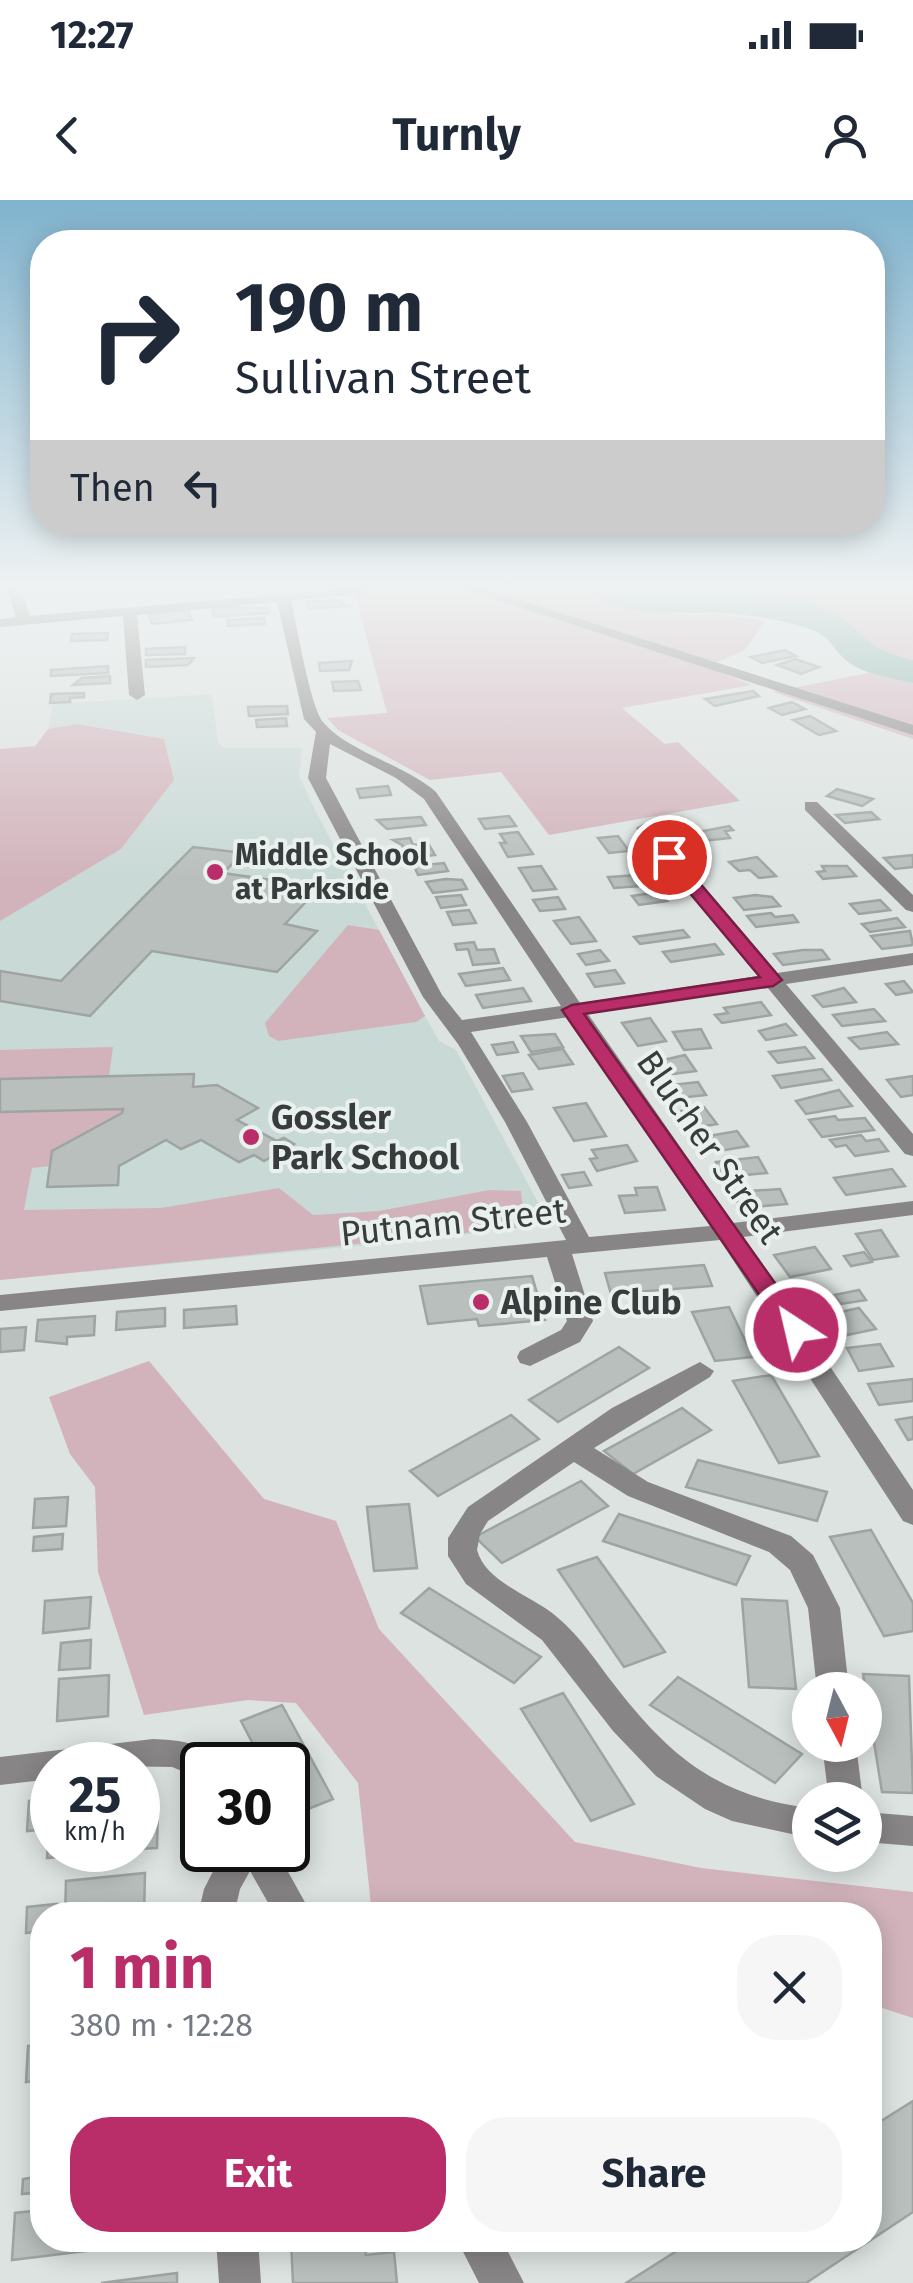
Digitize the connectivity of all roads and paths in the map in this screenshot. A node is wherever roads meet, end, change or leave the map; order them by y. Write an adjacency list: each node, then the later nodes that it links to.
1 (136, 684): 4 (street)
2 (304, 684): 6 (street)
3 (768, 684): 5 (street)
4 (137, 695)
5 (913, 730)
6 (324, 732): 12 (street, Blucher Street); 13 (street)
7 (811, 806): 9 (street)
8 (645, 828): 11 (street)
9 (913, 906)
10 (913, 960): 11 (street)
11 (773, 980): 12 (street); 14 (street)
12 (572, 1010): 13 (street); 16 (street, Blucher Street)
13 (455, 1028): 17 (street)
14 (913, 1149)
15 (913, 1208): 16 (street, Putnam Street)
16 (724, 1231): 17 (street, Putnam Street); 22 (street, Blucher Street)
17 (569, 1246): 18 (street, Putnam Street); 19 (street)
18 (0, 1302)
19 (530, 1357)
20 (700, 1371): 21 (street)
21 (574, 1450): 23 (street); 26 (street)
22 (913, 1514)
23 (831, 1672)
24 (30, 1768): 25 (street)
25 (0, 1771)
26 (792, 1821)
27 (882, 1829): 28 (street)
28 (913, 1831)
29 (230, 1872): 31 (street)
30 (270, 1872): 32 (street)
31 (217, 1902)
32 (287, 1902)
33 (238, 2252): 35 (street)
34 (485, 2252): 36 (street)
35 (240, 2283)
36 (502, 2283)

